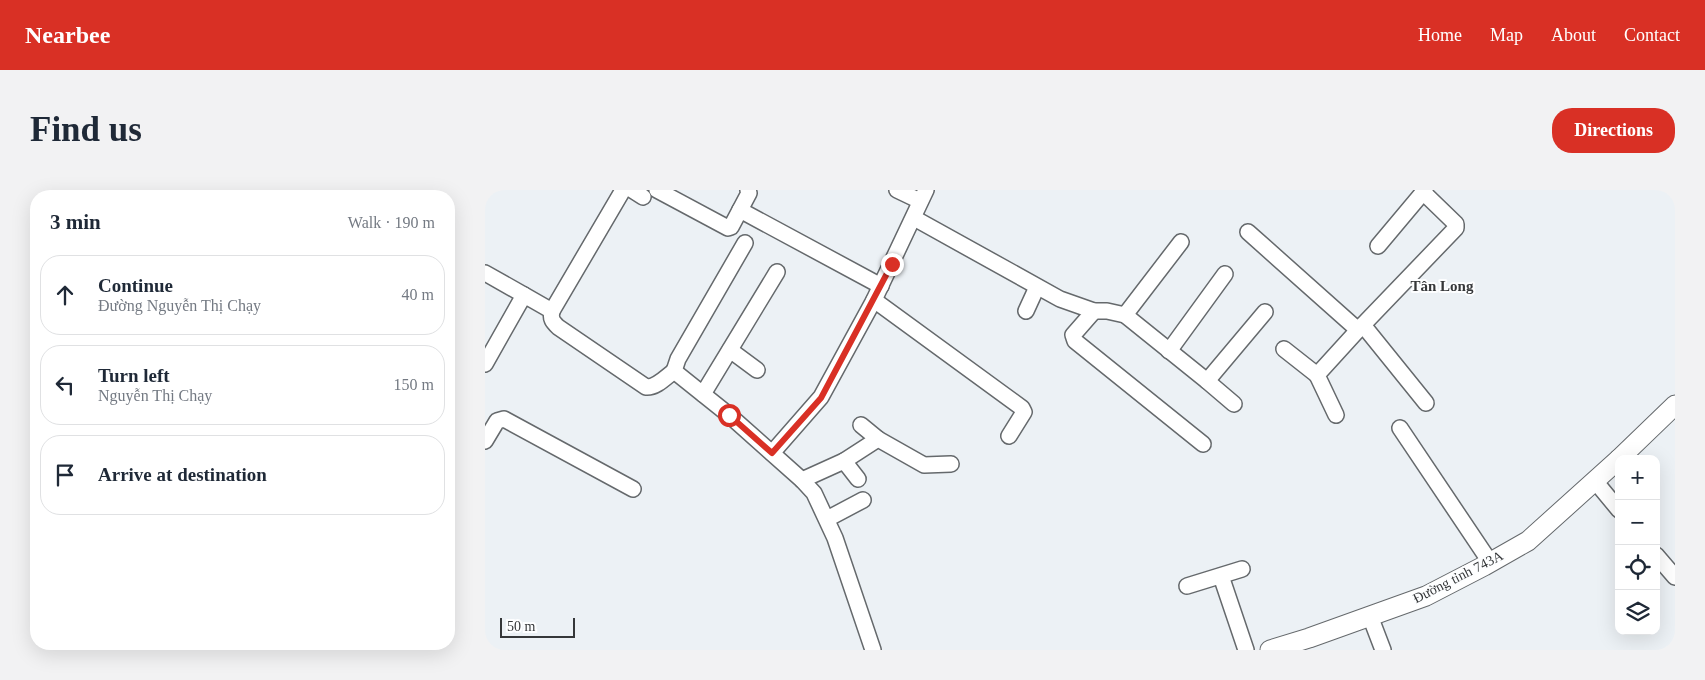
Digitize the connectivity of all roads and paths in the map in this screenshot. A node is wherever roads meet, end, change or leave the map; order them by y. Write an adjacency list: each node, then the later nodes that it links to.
1 (657, 190): 7 (street)
2 (748, 190): 7 (street)
3 (897, 190): 6 (street)
4 (619, 193): 20 (street)
5 (1418, 193): 12 (street); 25 (street)
6 (923, 196): 8 (street)
7 (740, 210): 16 (street)
8 (914, 218): 16 (street); 17 (street)
9 (1249, 232): 25 (street)
10 (1181, 242): 24 (street)
11 (745, 243): 31 (street)
12 (1378, 246)
13 (777, 272): 27 (street)
14 (485, 273): 18 (street)
15 (1225, 274): 28 (street)
16 (881, 286): 19 (street)
17 (1037, 287): 21 (street); 22 (street)
18 (524, 295): 20 (street); 29 (street)
19 (874, 300): 41 (street); 45 (street)
20 (552, 311): 31 (street)
21 (1026, 311)
22 (1094, 311): 24 (street); 44 (street)
23 (1265, 312): 33 (street)
24 (1125, 315): 28 (street)
25 (1361, 328): 32 (street); 35 (street)
26 (1284, 349): 32 (street)
27 (730, 350): 30 (street); 34 (street)
28 (1169, 351): 33 (street)
29 (485, 364)
30 (757, 370)
31 (674, 371): 34 (street)
32 (1317, 376): 38 (street)
33 (1207, 381): 36 (street)
34 (703, 394): 45 (street)
35 (1427, 403)
36 (1234, 404)
37 (1675, 405): 46 (main road, Đường tỉnh 743A)
38 (1336, 414)
39 (861, 425): 42 (street)
40 (1400, 428): 58 (street)
41 (1009, 436)
42 (879, 439): 47 (street); 49 (street)
43 (485, 441): 53 (street)
44 (1203, 444)
45 (772, 453): 50 (street)
46 (1623, 455)
47 (844, 461): 50 (street); 51 (street)
48 (1615, 463): 52 (main road, Đường tỉnh 743A)
49 (951, 464)
50 (802, 480): 56 (street)
51 (858, 480)
52 (1595, 481): 55 (street); 58 (main road, Đường tỉnh 743A)
53 (633, 489)
54 (863, 500): 56 (street)
55 (1615, 505)
56 (827, 519): 64 (street)
57 (1660, 559): 61 (street)
58 (1490, 562): 63 (main road, Đường tỉnh 743A)
59 (1242, 569): 60 (street)
60 (1221, 576): 62 (street); 65 (street)
61 (1675, 577)
62 (1187, 586)
63 (1369, 616): 66 (main road, Đường tỉnh 743A); 67 (street)
64 (873, 650)
65 (1246, 650)
66 (1270, 650)
67 (1383, 650)

